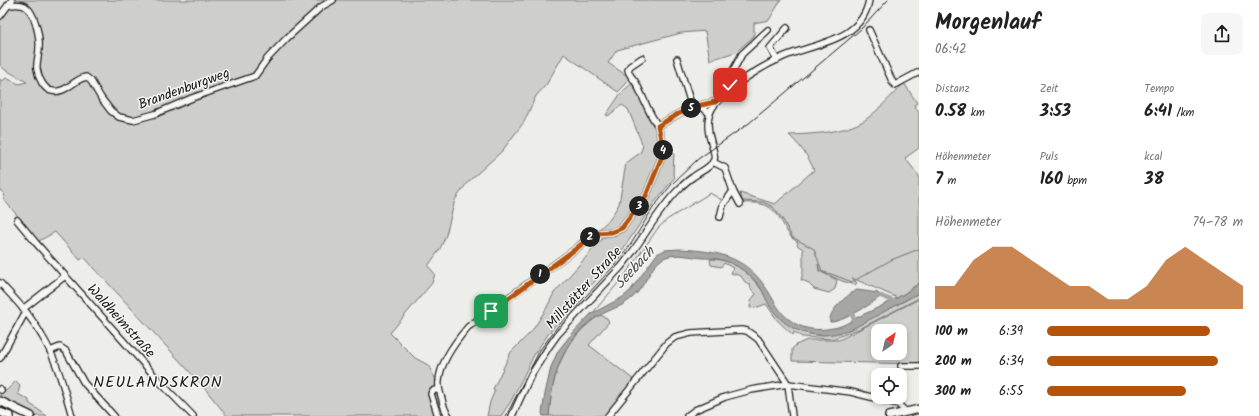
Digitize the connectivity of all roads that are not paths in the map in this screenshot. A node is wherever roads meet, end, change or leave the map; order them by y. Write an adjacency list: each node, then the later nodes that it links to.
1 (12, 0): 4 (street)
2 (333, 0): 4 (street, Brandenburgweg)
3 (869, 0): 11 (street)
4 (8, 5): 5 (street)
5 (0, 16)
6 (788, 28): 11 (street)
7 (768, 30): 13 (street)
8 (869, 30): 12 (street)
9 (642, 58): 17 (street)
10 (677, 59): 15 (street)
11 (777, 60): 13 (street)
12 (919, 72)
13 (732, 88): 14 (street)
14 (715, 102): 15 (street); 16 (street)
15 (692, 107): 16 (street); 17 (street)
16 (709, 113): 18 (street)
17 (658, 126): 31 (street)
18 (713, 162): 19 (street); 43 (street, Millstätter Straße)
19 (734, 194): 20 (street); 21 (street)
20 (740, 204)
21 (720, 217)
22 (17, 220): 23 (street, Waldheimstraße)
23 (65, 276): 25 (street); 40 (street, Waldheimstraße)
24 (0, 283): 25 (street)
25 (25, 311): 26 (street); 27 (street)
26 (50, 351): 38 (street); 39 (street)
27 (0, 358)
28 (901, 366): 29 (street)
29 (919, 366)
30 (788, 384): 35 (street); 44 (street); 45 (street); 46 (street)
31 (439, 390): 41 (street); 42 (street)
32 (0, 401): 37 (main road)
33 (919, 409): 35 (main road)
34 (0, 412): 36 (main road)
35 (906, 412): 47 (main road)
36 (10, 416)
37 (31, 416)
38 (72, 416)
39 (114, 416)
40 (193, 416)
41 (438, 416)
42 (450, 416)
43 (512, 416)
44 (608, 416)
45 (687, 416)
46 (792, 416)
47 (889, 416)

